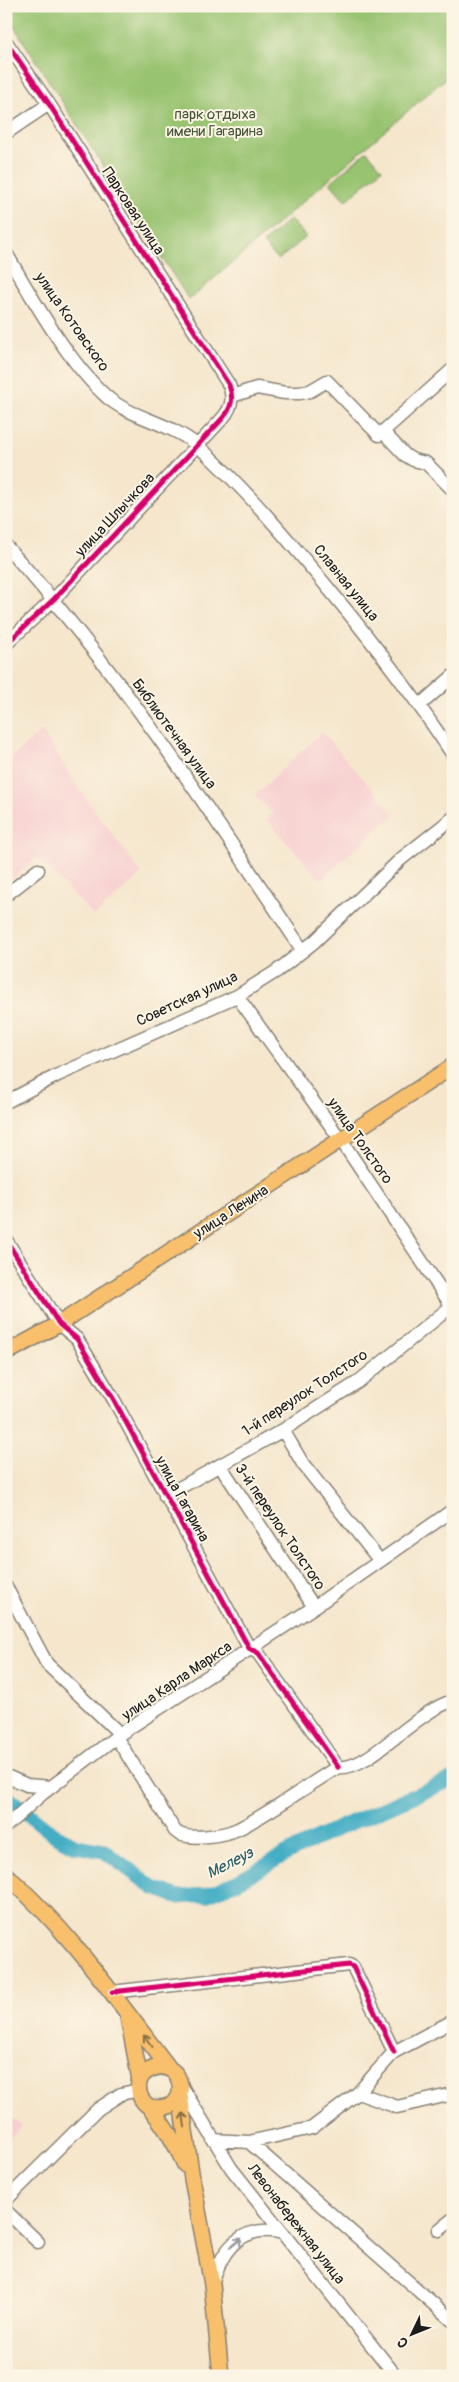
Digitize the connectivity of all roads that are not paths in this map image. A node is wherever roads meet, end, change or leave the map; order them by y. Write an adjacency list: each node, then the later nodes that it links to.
1 (6, 42): 2 (street, Парковая улица)
2 (49, 104): 3 (street); 6 (street, Парковая улица)
3 (6, 133)
4 (6, 253): 8 (street, улица Котовского)
5 (453, 369): 7 (street)
6 (232, 396): 7 (street); 8 (street, улица Шлычкова)
7 (384, 433): 9 (street)
8 (197, 446): 11 (street, улица Шлычкова); 14 (street, Славная улица)
9 (453, 490)
10 (6, 546): 11 (street, Библиотечная улица)
11 (54, 599): 12 (street, улица Шлычкова); 19 (street, Библиотечная улица)
12 (6, 644)
13 (453, 676): 14 (street)
14 (420, 705): 15 (street, Славная улица)
15 (453, 755)
16 (453, 818): 19 (street, Советская улица)
17 (38, 870): 18 (street)
18 (6, 895)
19 (303, 951): 20 (street, Советская улица)
20 (237, 996): 22 (street, Советская улица); 23 (street, улица Толстого)
21 (451, 1072): 23 (main road, улица Ленина)
22 (6, 1102)
23 (341, 1140): 25 (street, улица Толстого); 26 (main road, улица Ленина)
24 (6, 1240): 26 (street, улица Гагарина)
25 (452, 1306): 28 (street, 1-й переулок Толстого)
26 (59, 1324): 27 (main road, улица Ленина); 30 (street, улица Гагарина)
27 (6, 1353)
28 (283, 1430): 29 (street, 1-й переулок Толстого); 32 (street)
29 (220, 1465): 30 (street, 1-й переулок Толстого); 34 (street, 3-й переулок Толстого)
30 (165, 1496): 35 (street, улица Гагарина)
31 (453, 1510): 32 (street, улица Карла Маркса)
32 (380, 1561): 34 (street, улица Карла Маркса)
33 (6, 1587): 37 (street)
34 (314, 1606): 35 (street, улица Карла Маркса)
35 (249, 1648): 37 (street, улица Карла Маркса); 38 (street, улица Гагарина)
36 (453, 1701): 38 (street)
37 (118, 1735): 38 (street); 40 (street, улица Карла Маркса)
38 (338, 1767)
39 (6, 1776): 40 (street)
40 (47, 1791): 41 (street, улица Карла Маркса)
41 (7, 1825)
42 (6, 1875): 43 (main road)
43 (112, 1992): 44 (main road); 46 (street)
44 (127, 2014): 47 (main road, one-way to 44); 48 (main road)
45 (453, 2021): 46 (street)
46 (394, 2052): 50 (street)
47 (169, 2068): 48 (main road); 49 (main road)
48 (139, 2085): 52 (main road); 56 (street)
49 (180, 2090): 52 (main road); 53 (street, Левонабережная улица); 55 (main road, one-way to 49)
50 (358, 2093): 51 (street); 54 (street)
51 (453, 2094)
52 (150, 2107): 55 (main road)
53 (214, 2140): 54 (street); 60 (street, Левонабережная улица)
54 (249, 2142): 63 (street, Левонабережная улица)
55 (192, 2180): 62 (main road)
56 (6, 2200)
57 (6, 2211): 61 (street)
58 (453, 2219): 59 (street)
59 (439, 2230)
60 (283, 2233): 62 (street, one-way to 60); 65 (street, Левонабережная улица)
61 (38, 2242)
62 (212, 2284): 64 (main road)
63 (453, 2321)
64 (221, 2376)
65 (396, 2376)

